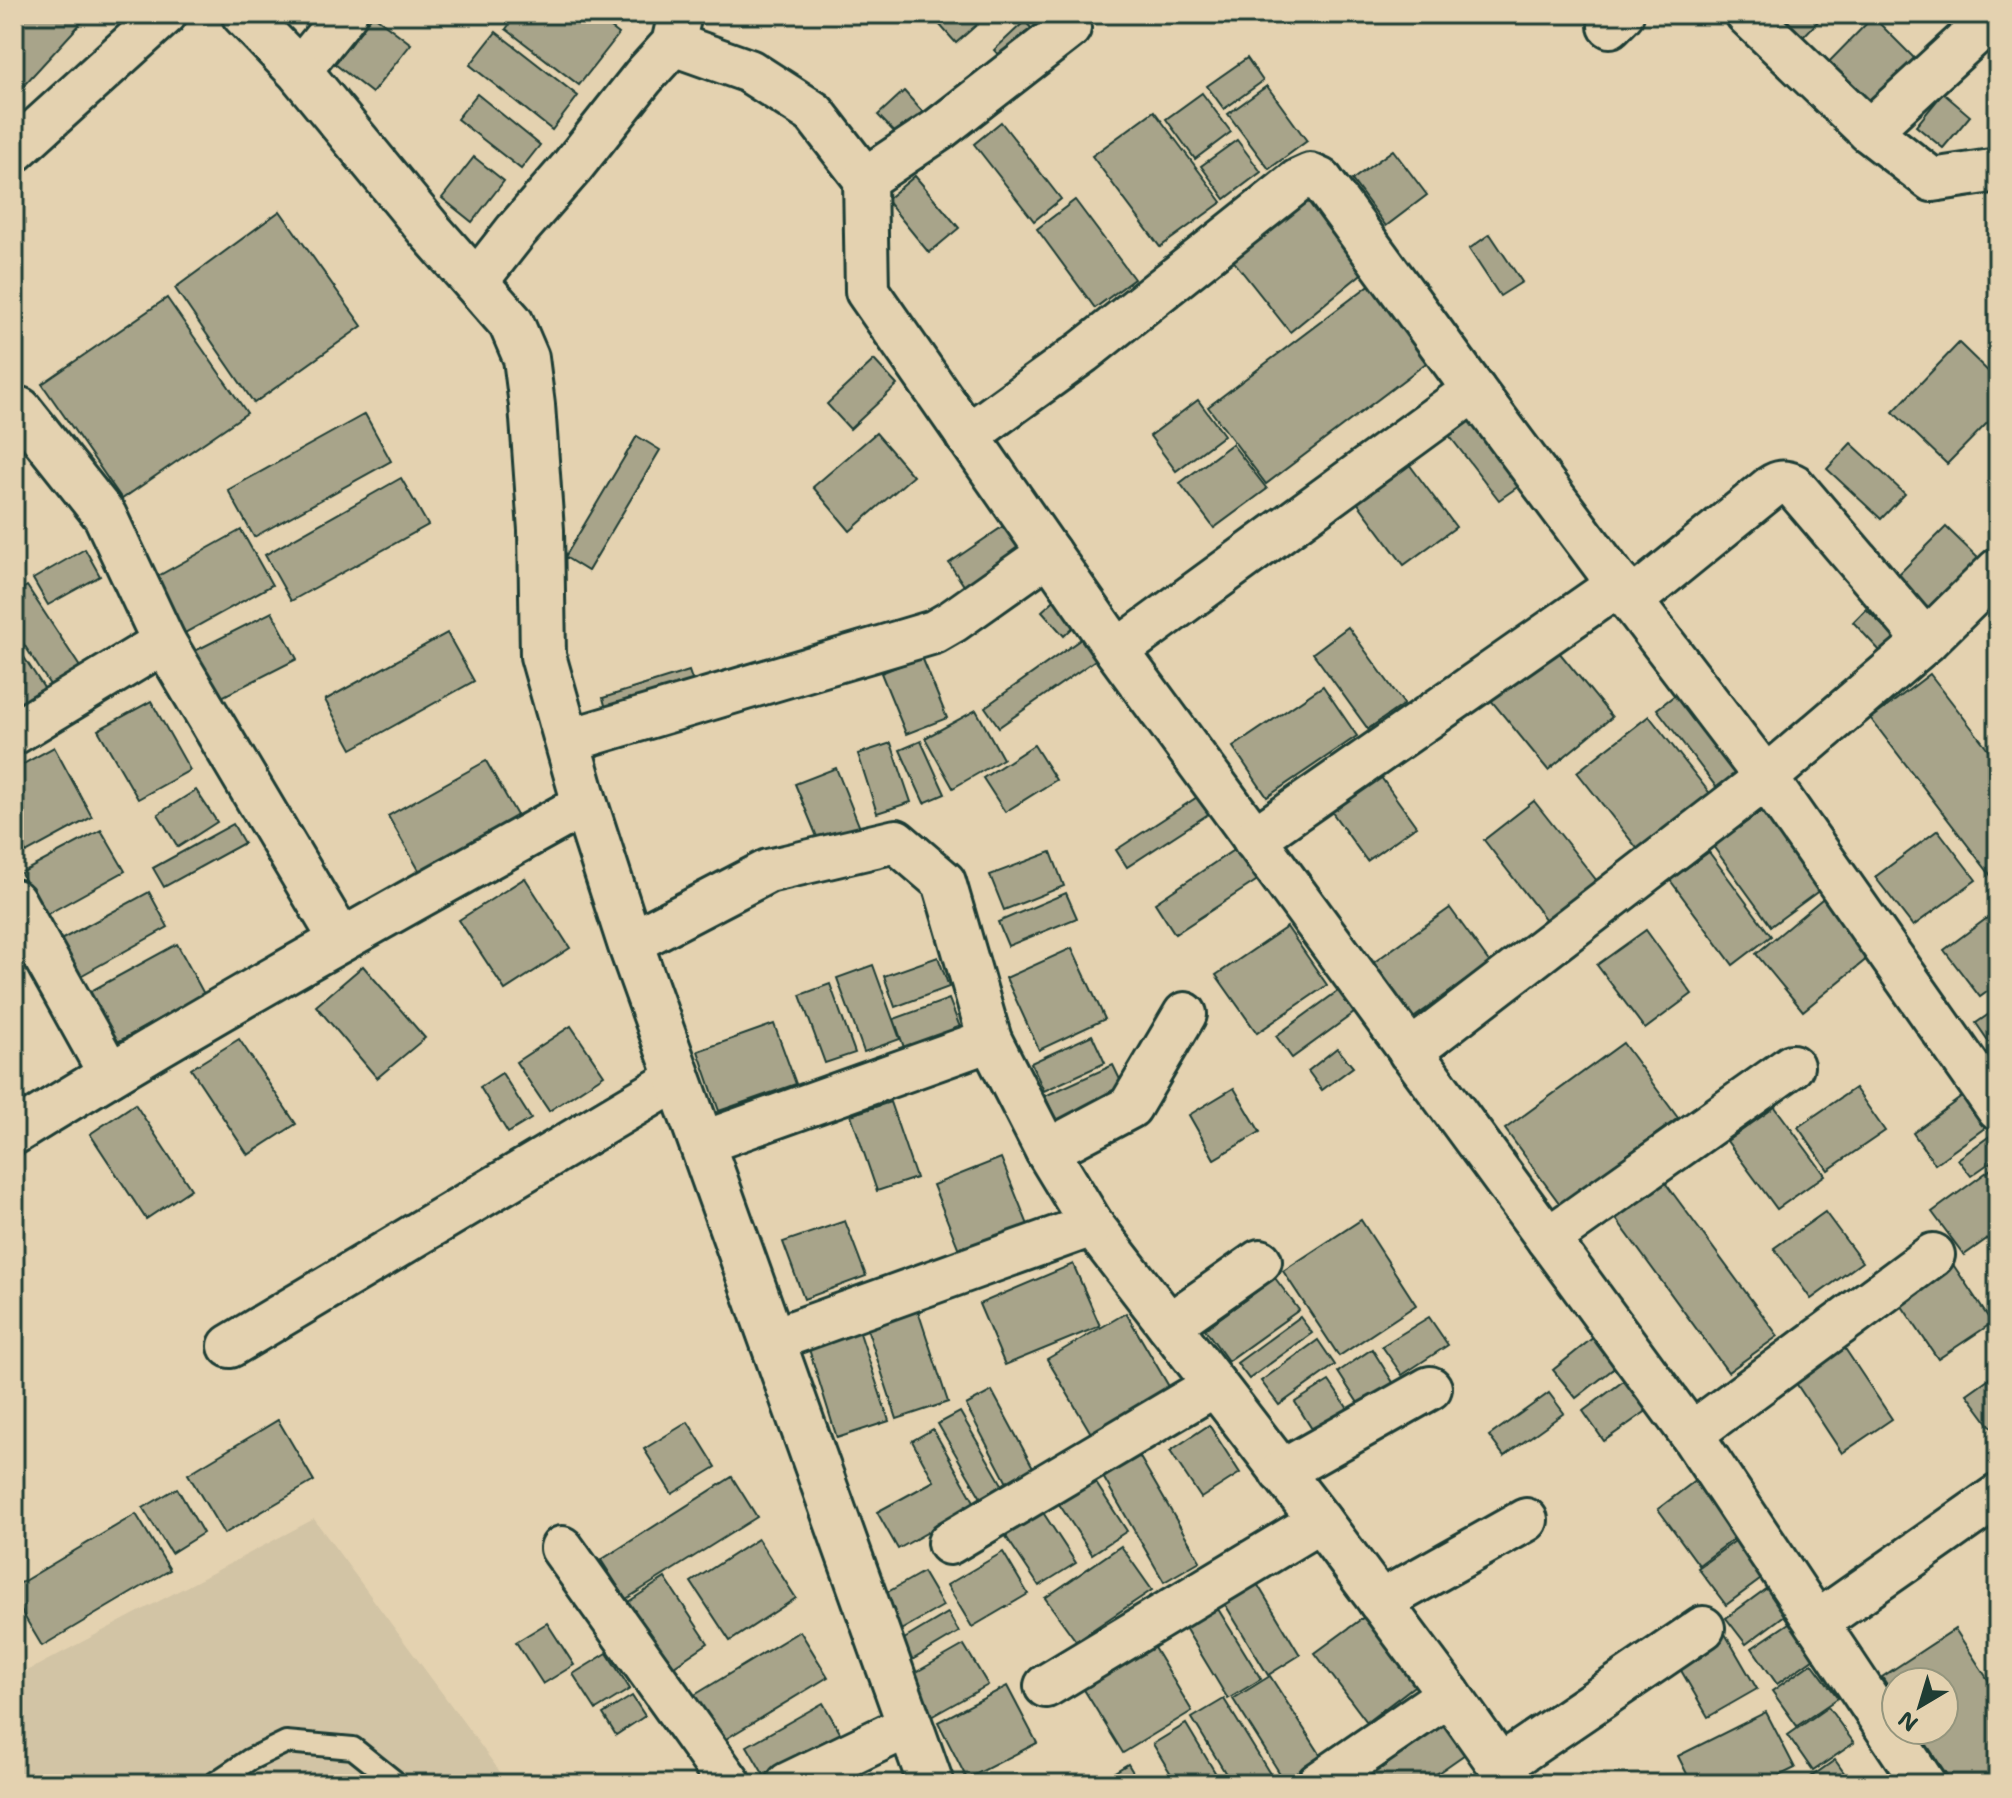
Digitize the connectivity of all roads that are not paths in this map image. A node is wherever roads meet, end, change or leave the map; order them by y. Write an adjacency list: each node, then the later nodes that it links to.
1 (165, 14): 10 (street)
2 (244, 14): 8 (street)
3 (345, 14): 8 (street)
4 (1747, 14): 9 (street)
5 (1996, 14): 9 (street)
6 (1069, 28): 12 (street)
7 (676, 29): 12 (street); 13 (street)
8 (299, 71): 13 (street)
9 (1869, 131): 11 (street)
10 (14, 151)
11 (1998, 170)
12 (865, 179): 16 (street)
13 (476, 282): 24 (street)
14 (1474, 390): 16 (street); 19 (street); 22 (street)
15 (20, 409): 21 (street)
16 (967, 436): 17 (street)
17 (1049, 553): 22 (street); 24 (street)
18 (1998, 570): 20 (street)
19 (1625, 592): 20 (street); 25 (street); 27 (street)
20 (1926, 641): 25 (street)
21 (164, 642): 23 (street); 29 (street)
22 (1117, 651): 27 (street)
23 (14, 733)
24 (567, 741): 26 (street)
25 (1766, 778): 33 (street); 37 (street)
26 (585, 804): 29 (street); 30 (street)
27 (1254, 839): 33 (street)
28 (14, 901): 35 (street)
29 (341, 940): 35 (street)
30 (630, 943): 32 (street); 36 (street)
31 (1185, 1014): 40 (street)
32 (990, 1040): 39 (street); 40 (street)
33 (1410, 1052): 42 (street)
34 (1792, 1066): 42 (street)
35 (110, 1074): 38 (street)
36 (679, 1078): 39 (street); 47 (street)
37 (1998, 1109)
38 (14, 1133)
39 (702, 1143): 46 (street)
40 (1047, 1151): 41 (street)
41 (1092, 1225): 45 (street); 46 (street)
42 (1548, 1239): 50 (street)
43 (1933, 1255): 50 (street)
44 (1260, 1261): 45 (street)
45 (1169, 1325): 48 (street)
46 (772, 1340): 62 (street)
47 (230, 1346)
48 (1215, 1385): 51 (street); 55 (street)
49 (1430, 1388): 51 (street)
50 (1691, 1434): 58 (street)
51 (1281, 1472): 54 (street)
52 (1998, 1496): 58 (street)
53 (1526, 1520): 57 (street)
54 (1320, 1521): 57 (street); 60 (street)
55 (949, 1543)
56 (562, 1548): 66 (street)
57 (1380, 1602): 61 (street)
58 (1818, 1622): 70 (street)
59 (1703, 1628): 63 (street)
60 (1046, 1686)
61 (1449, 1694): 63 (street); 69 (street)
62 (910, 1725): 67 (street); 68 (street)
63 (1505, 1775)
64 (213, 1784): 65 (lane)
65 (396, 1784)
66 (730, 1784)
67 (788, 1784)
68 (931, 1784)
69 (1318, 1784)
70 (1924, 1784)

